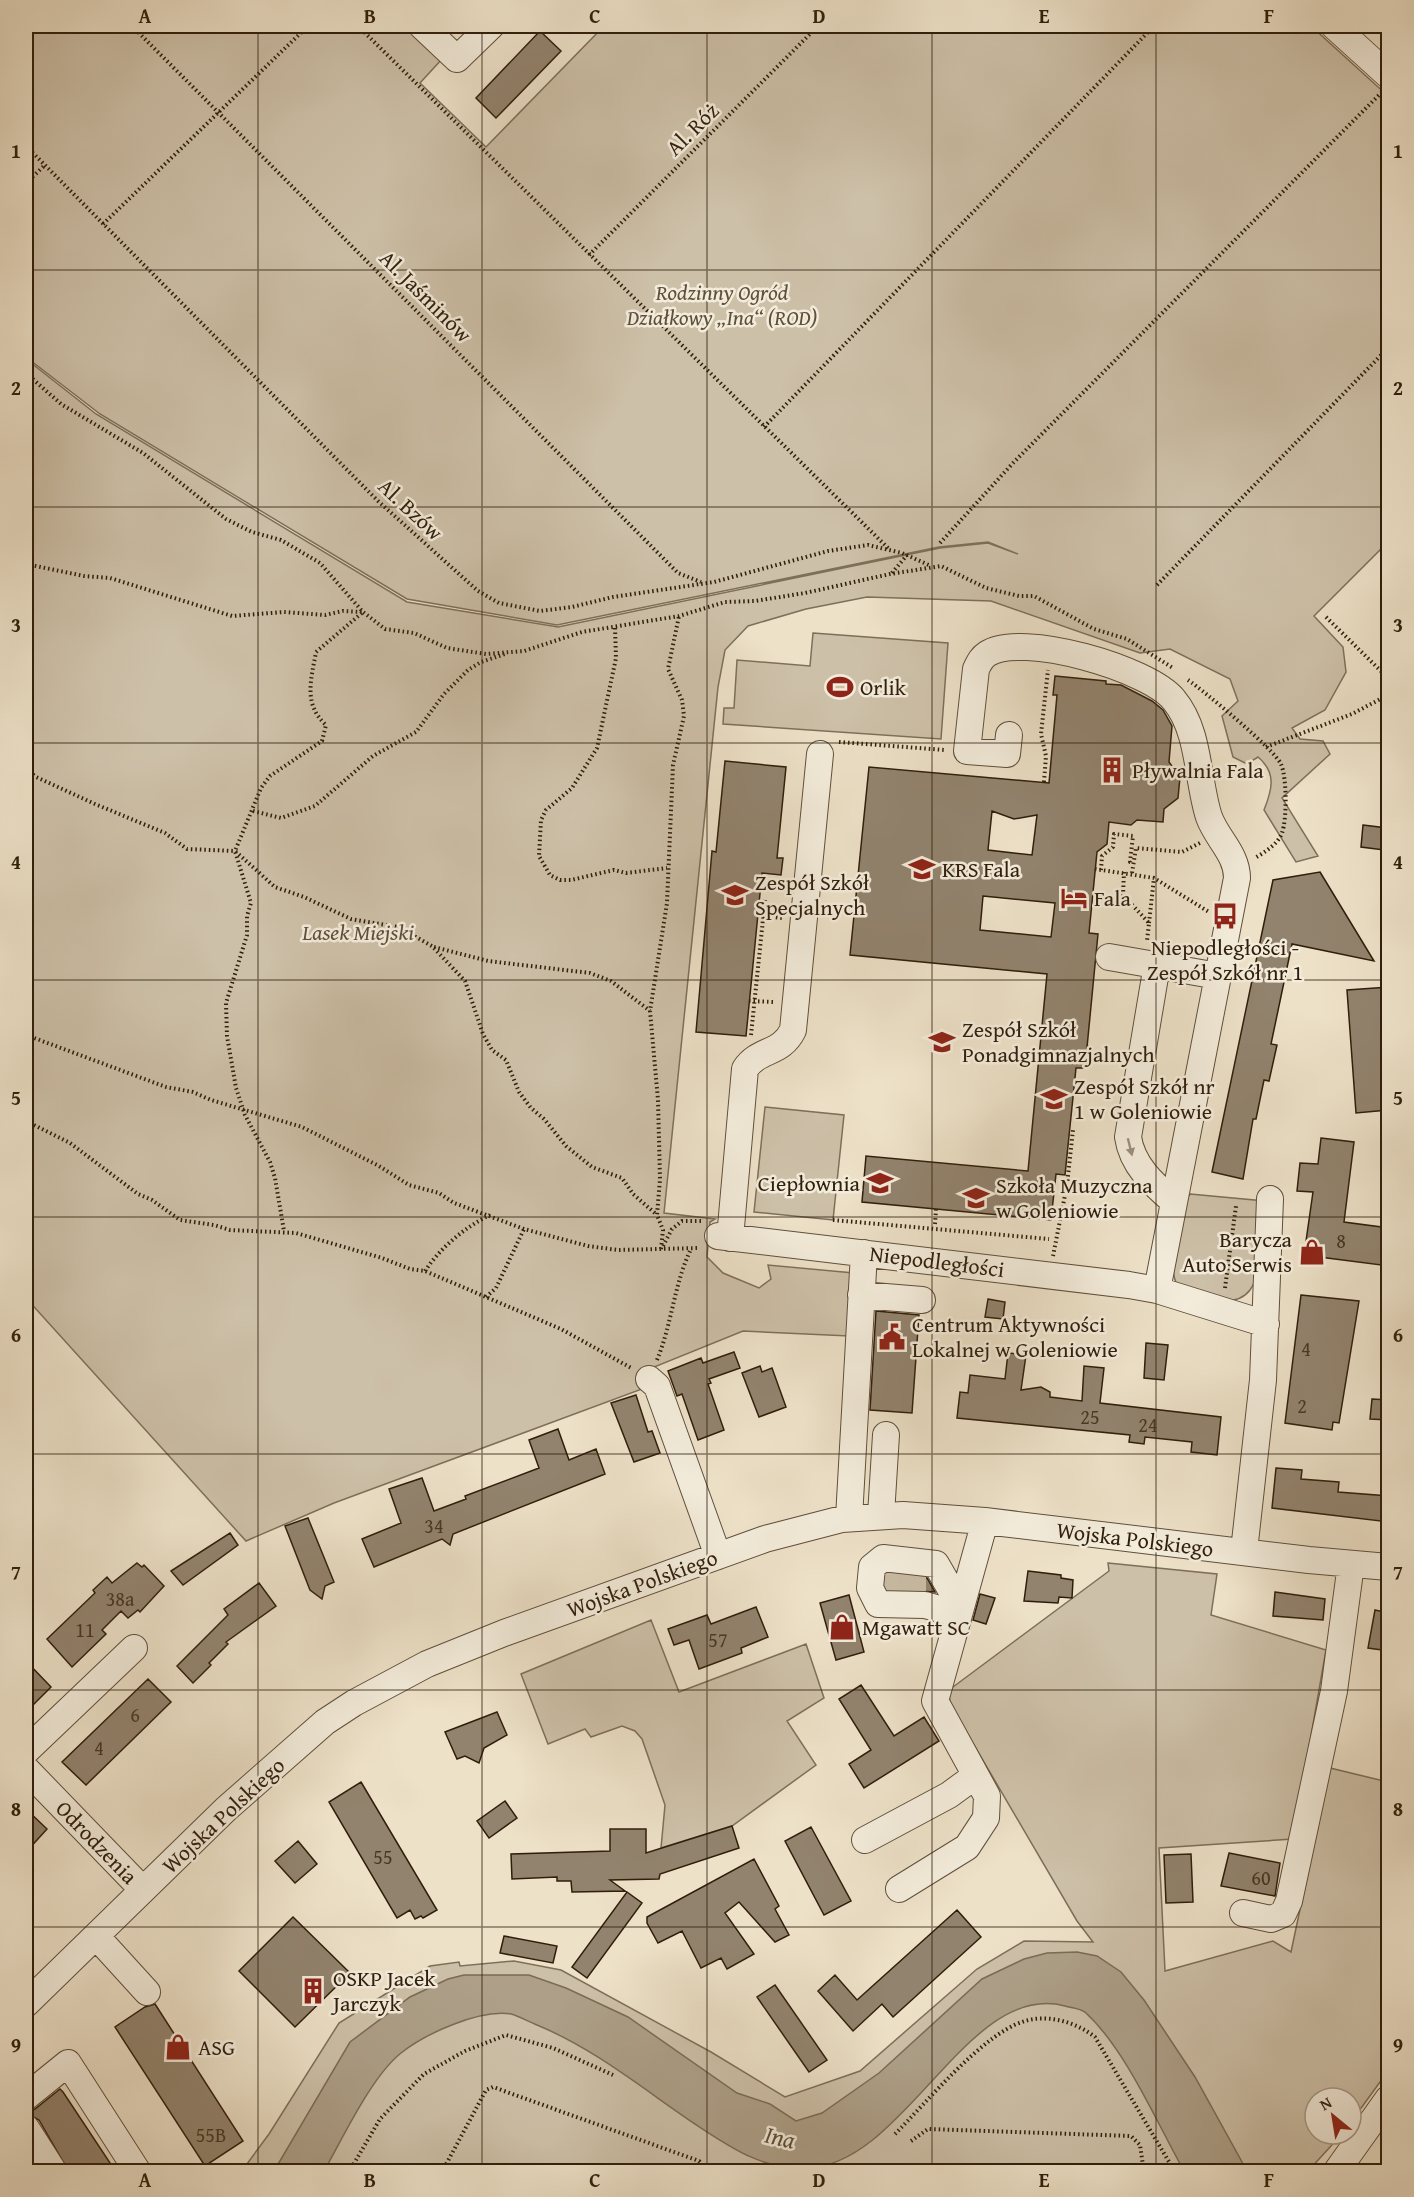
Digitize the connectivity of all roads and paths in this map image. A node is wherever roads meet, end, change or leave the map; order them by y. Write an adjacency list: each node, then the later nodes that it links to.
1 (132, 26): 10 (path, Al. Jaśminów)
2 (308, 26): 10 (path)
3 (358, 26): 15 (path)
4 (422, 26): 5 (street)
5 (491, 26)
6 (818, 26): 15 (path, Al. Róż)
7 (1154, 26): 18 (path)
8 (1334, 26): 9 (street)
9 (1386, 83): 19 (path)
10 (220, 112): 14 (path); 25 (path, Al. Jaśminów)
11 (26, 146): 12 (path, Al. Bzów)
12 (45, 165): 13 (path); 14 (path, Al. Bzów)
13 (26, 183)
14 (103, 224): 25 (path, Al. Bzów)
15 (589, 255): 18 (path)
16 (1389, 348): 26 (path)
17 (26, 373): 27 (path)
18 (764, 427): 20 (path)
19 (940, 543)
20 (890, 549): 21 (path); 25 (path, Al. Bzów)
21 (907, 555): 23 (path); 24 (path)
22 (26, 564): 27 (path)
23 (941, 566): 24 (path); 32 (path)
24 (890, 574): 28 (path)
25 (701, 582)
26 (1157, 585)
27 (363, 612): 31 (path); 43 (path)
28 (679, 616): 30 (path); 48 (path)
29 (1326, 618): 34 (path)
30 (615, 628): 31 (path); 48 (path)
31 (510, 652): 43 (path)
32 (1176, 670)
33 (1184, 677): 38 (path)
34 (1389, 678)
35 (1046, 682): 42 (path)
36 (1389, 695): 38 (path)
37 (1009, 735): 40 (street)
38 (1266, 747): 47 (path)
39 (826, 748): 40 (path); 74 (street)
40 (967, 751): 47 (street)
41 (26, 769): 45 (path)
42 (1044, 782)
43 (253, 811): 45 (path)
44 (1209, 839): 46 (path)
45 (236, 851): 55 (path); 61 (path)
46 (1133, 862): 49 (path); 50 (path)
47 (1237, 867): 58 (street)
48 (667, 868): 59 (path)
49 (1124, 872): 50 (path); 53 (path)
50 (1132, 873): 51 (path)
51 (1154, 878): 52 (path); 53 (path)
52 (1217, 917)
53 (1149, 923): 54 (path)
54 (1148, 941)
55 (432, 946): 59 (path); 69 (path)
56 (1109, 957): 57 (street)
57 (1157, 965): 58 (street); 65 (street, one-way to 65)
58 (1218, 976): 65 (street)
59 (650, 1011): 69 (path)
60 (26, 1035): 61 (path)
61 (243, 1108): 68 (path); 73 (path)
62 (26, 1121): 73 (path)
63 (1073, 1130): 79 (path)
64 (1270, 1199): 85 (street)
65 (1174, 1202): 80 (street)
66 (1236, 1206): 84 (path)
67 (936, 1209): 71 (path)
68 (490, 1215): 72 (path); 78 (path)
69 (657, 1215): 76 (path)
70 (833, 1220): 75 (path)
71 (935, 1224)
72 (525, 1229): 76 (path); 82 (path)
73 (284, 1231): 78 (path)
74 (724, 1237): 76 (path); 77 (street, Niepodległości)
75 (1049, 1239)
76 (661, 1249): 86 (path)
77 (864, 1253): 79 (street, Niepodległości); 81 (street)
78 (425, 1271): 82 (path)
79 (1049, 1274): 80 (street, Niepodległości)
80 (1157, 1290): 84 (street, Niepodległości)
81 (861, 1295): 83 (street); 89 (street)
82 (486, 1297): 86 (path)
83 (922, 1300)
84 (1222, 1310): 85 (street, Niepodległości)
85 (1266, 1324): 91 (street)
86 (650, 1379): 92 (street)
87 (886, 1435): 88 (street)
88 (881, 1515): 89 (street, Wojska Polskiego); 90 (street, Wojska Polskiego)
89 (849, 1518): 92 (street, Wojska Polskiego)
90 (985, 1521): 91 (street, Wojska Polskiego); 95 (street)
91 (1244, 1551): 93 (street, Wojska Polskiego)
92 (718, 1556): 102 (street, Wojska Polskiego)
93 (1351, 1564): 94 (street, Wojska Polskiego); 103 (street)
94 (1389, 1567)
95 (961, 1604): 95 (street); 99 (street)
96 (134, 1648): 97 (street)
97 (26, 1751)
98 (26, 1769): 102 (street, Odrodzenia)
99 (975, 1776): 100 (street); 101 (street)
100 (865, 1840)
101 (899, 1889)
102 (143, 1890): 104 (street, Wojska Polskiego)
103 (1243, 1913)
104 (96, 1936): 105 (street); 106 (street, Wojska Polskiego)
105 (147, 1992)
106 (26, 2004)
107 (613, 2074): 115 (path)
108 (26, 2097): 114 (street)
109 (1389, 2098): 120 (street)
110 (26, 2128): 113 (street)
111 (895, 2133): 119 (path)
112 (910, 2141): 118 (path)
113 (54, 2172)
114 (138, 2172)
115 (349, 2172)
116 (442, 2172): 117 (path)
117 (708, 2172)
118 (1144, 2172)
119 (1174, 2172)
120 (1336, 2172)

